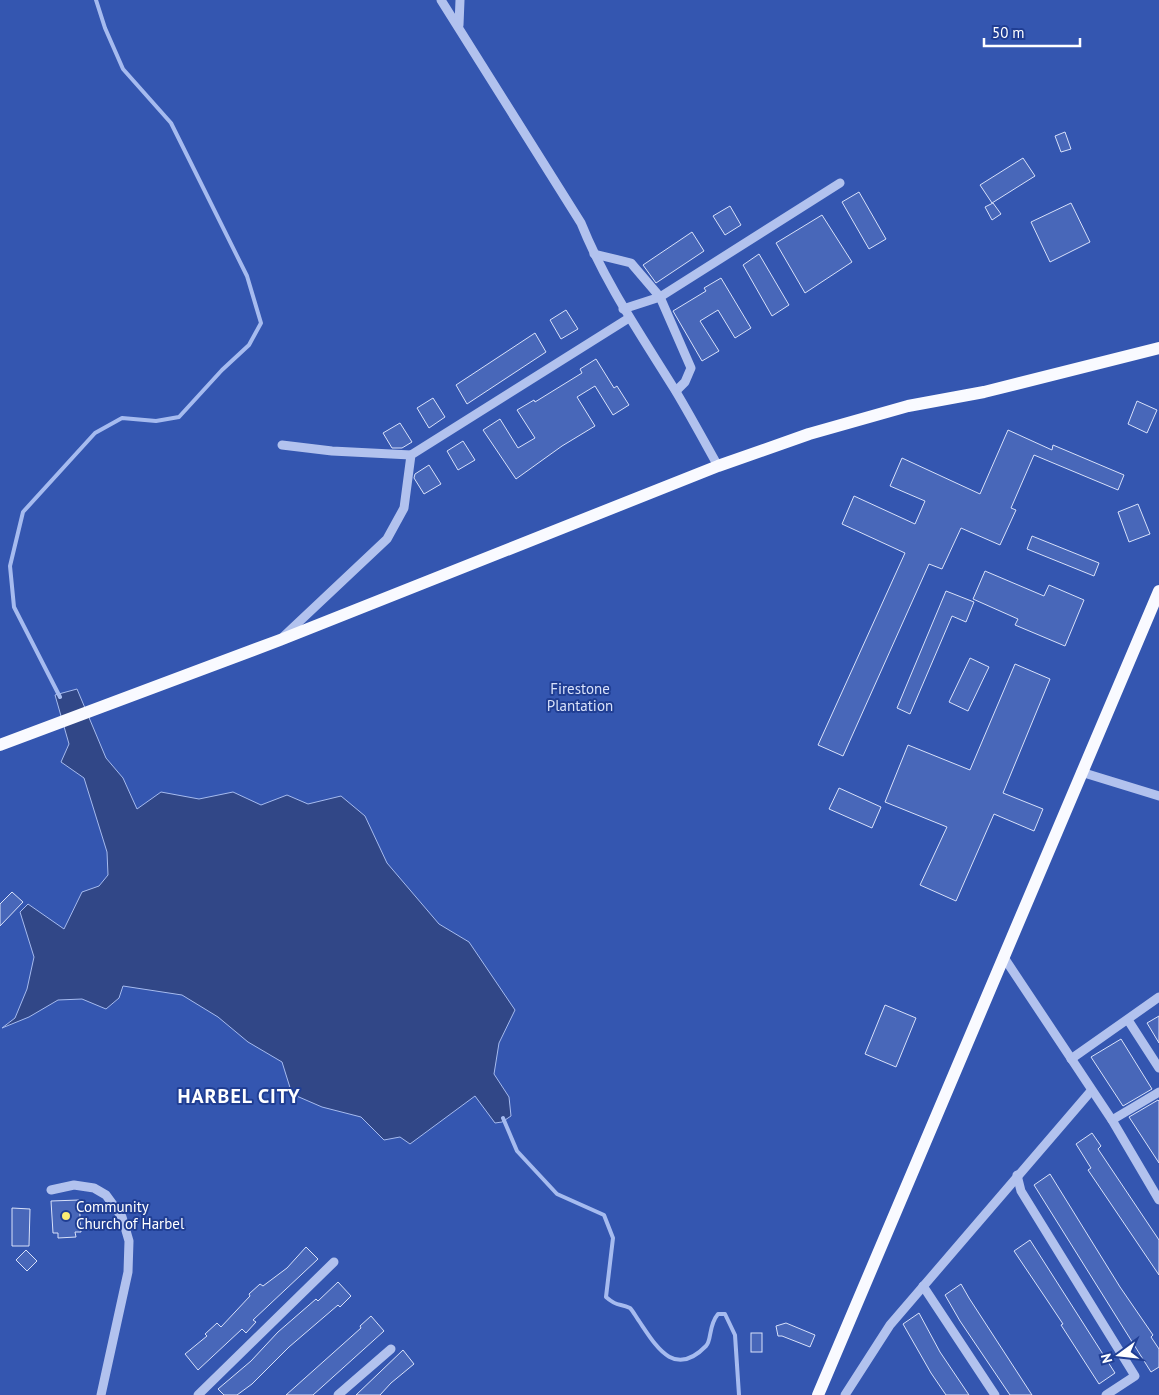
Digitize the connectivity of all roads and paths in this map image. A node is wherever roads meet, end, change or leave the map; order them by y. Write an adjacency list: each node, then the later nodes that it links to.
1 (441, 0): 3 (street)
2 (460, 0): 3 (street)
3 (459, 25): 5 (street)
4 (840, 183): 6 (street)
5 (594, 254): 6 (street); 7 (street)
6 (660, 297): 7 (street); 10 (street)
7 (623, 309): 8 (street)
8 (628, 318): 10 (street); 12 (street)
9 (1159, 348): 13 (main road)
10 (676, 391): 13 (street)
11 (282, 445): 12 (street)
12 (411, 455): 15 (street)
13 (718, 466): 15 (main road)
14 (1159, 591): 17 (main road)
15 (280, 640): 16 (main road)
16 (0, 745)
17 (1081, 772): 18 (street); 19 (main road)
18 (1159, 796)
19 (1003, 956): 22 (street); 37 (main road)
20 (1159, 998): 21 (street)
21 (1128, 1020): 22 (street); 23 (street)
22 (1071, 1058): 24 (street)
23 (1159, 1068)
24 (1091, 1091): 26 (street); 27 (street)
25 (1159, 1092): 26 (street)
26 (1112, 1120): 28 (street)
27 (1017, 1175): 32 (street); 40 (street)
28 (1156, 1188): 30 (street)
29 (51, 1190): 34 (street)
30 (1159, 1200)
31 (334, 1262): 35 (street)
32 (923, 1286): 38 (street); 39 (street)
33 (391, 1349): 36 (street)
34 (101, 1395)
35 (198, 1395)
36 (338, 1395)
37 (818, 1395)
38 (845, 1395)
39 (995, 1395)
40 (1106, 1395)

